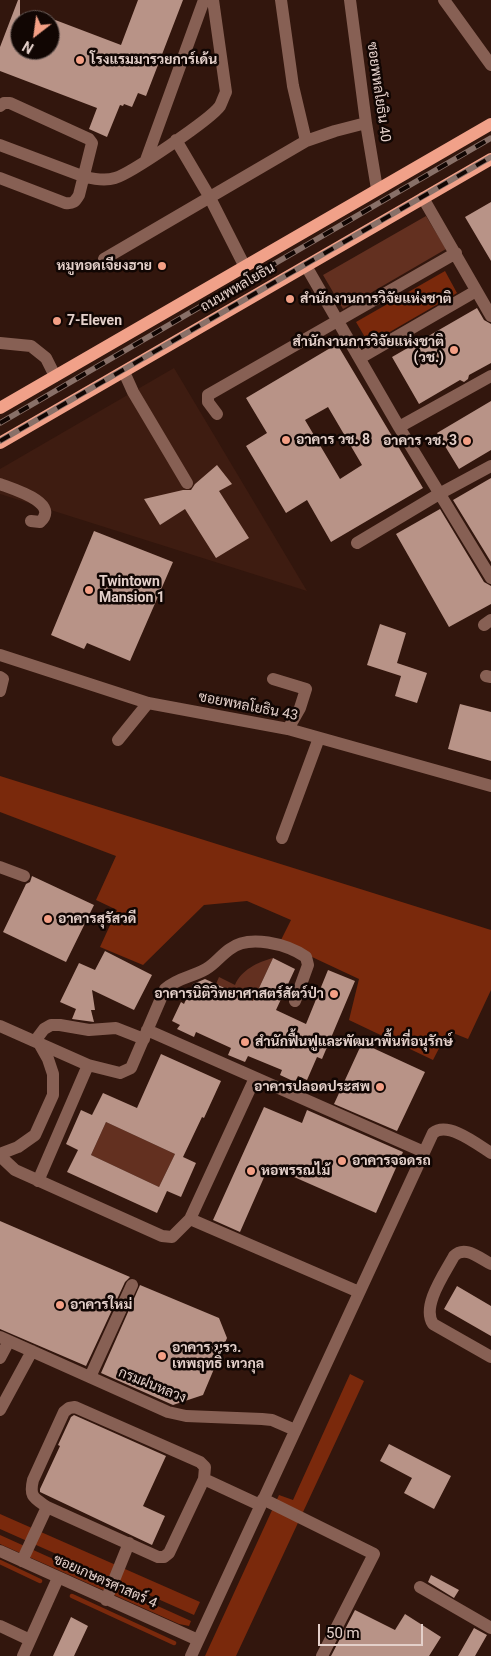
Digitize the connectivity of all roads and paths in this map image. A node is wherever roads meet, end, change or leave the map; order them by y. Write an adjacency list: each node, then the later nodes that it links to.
1 (204, 0): 14 (street)
2 (213, 0): 10 (street)
3 (280, 0): 11 (street)
4 (350, 0): 8 (street, ซอยพหลโยธิน 40)
5 (444, 0): 6 (street)
6 (491, 65)
7 (0, 106): 15 (street)
8 (366, 123): 11 (street); 17 (street, ซอยพหลโยธิน 40)
9 (491, 124): 17 (main road, ถนนพหลโยธิน)
10 (176, 140): 14 (street); 18 (street)
11 (306, 141): 18 (street)
12 (0, 145): 15 (street)
13 (491, 159): 19 (main road, ถนนพหลโยธิน)
14 (146, 160): 15 (street)
15 (84, 177): 16 (street)
16 (0, 178)
17 (377, 189): 23 (main road, ถนนพหลโยธิน)
18 (209, 196): 21 (street); 23 (street)
19 (423, 198): 20 (street); 22 (main road, ถนนพหลโยธิน)
20 (456, 253): 24 (street); 26 (street)
21 (104, 258)
22 (306, 266): 26 (street); 29 (main road, ถนนพหลโยธิน)
23 (245, 267): 30 (main road, ถนนพหลโยธิน)
24 (476, 291): 25 (street); 28 (street)
25 (490, 313)
26 (338, 321): 28 (street); 33 (street)
27 (0, 343): 30 (street)
28 (360, 358): 34 (street)
29 (124, 372): 35 (main road, ถนนพหลโยธิน); 37 (street)
30 (55, 376): 32 (main road, ถนนพหลโยธิน)
31 (491, 376): 34 (street)
32 (0, 408)
33 (217, 414)
34 (399, 427): 39 (street)
35 (0, 443)
36 (491, 466): 39 (street)
37 (187, 483)
38 (0, 484): 40 (street)
39 (439, 494): 41 (street); 42 (street)
40 (31, 521)
41 (356, 543)
42 (491, 578)
43 (0, 655): 47 (street, ซอยพหลโยธิน 43)
44 (0, 677): 46 (street)
45 (273, 679): 48 (street)
46 (0, 691)
47 (148, 703): 48 (street, ซอยพหลโยธิน 43); 50 (street)
48 (288, 729): 49 (street, ซอยพหลโยธิน 43)
49 (319, 738): 51 (street, ซอยพหลโยธิน 43); 52 (street)
50 (118, 740)
51 (491, 786)
52 (282, 838)
53 (0, 867): 54 (street)
54 (24, 876)
55 (295, 1001): 57 (street)
56 (0, 1026): 58 (street)
57 (145, 1035): 58 (street); 59 (street); 60 (street)
58 (37, 1042): 59 (street); 63 (street)
59 (88, 1065): 64 (street)
60 (255, 1078): 61 (street); 65 (street)
61 (424, 1152): 62 (street); 68 (street)
62 (491, 1153)
63 (0, 1155): 64 (street)
64 (38, 1181): 65 (street)
65 (190, 1220): 68 (street)
66 (491, 1264): 71 (street)
67 (132, 1285): 73 (street)
68 (359, 1292): 76 (street)
69 (5, 1339): 70 (street, กรมฝนหลวง); 72 (street)
70 (32, 1351): 73 (street, กรมฝนหลวง); 74 (street)
71 (491, 1356)
72 (0, 1358)
73 (90, 1377): 76 (street, กรมฝนหลวง)
74 (4, 1391): 75 (street)
75 (0, 1410)
76 (295, 1430): 78 (street)
77 (204, 1479): 78 (street); 79 (street); 80 (street)
78 (266, 1503): 89 (street); 92 (street)
79 (47, 1507): 80 (street); 82 (street)
80 (129, 1543): 85 (street)
81 (0, 1551): 82 (street, ซอยเกษตรศาสตร์ 4)
82 (23, 1560): 83 (street, ซอยเกษตรศาสตร์ 4)
83 (58, 1578): 85 (street, ซอยเกษตรศาสตร์ 4); 88 (street)
84 (420, 1587): 87 (street)
85 (107, 1598): 89 (street, ซอยเกษตรศาสตร์ 4)
86 (0, 1626): 88 (street)
87 (491, 1628)
88 (30, 1640): 90 (street)
89 (198, 1640): 91 (street)
90 (23, 1656)
91 (191, 1656)
92 (322, 1656)

